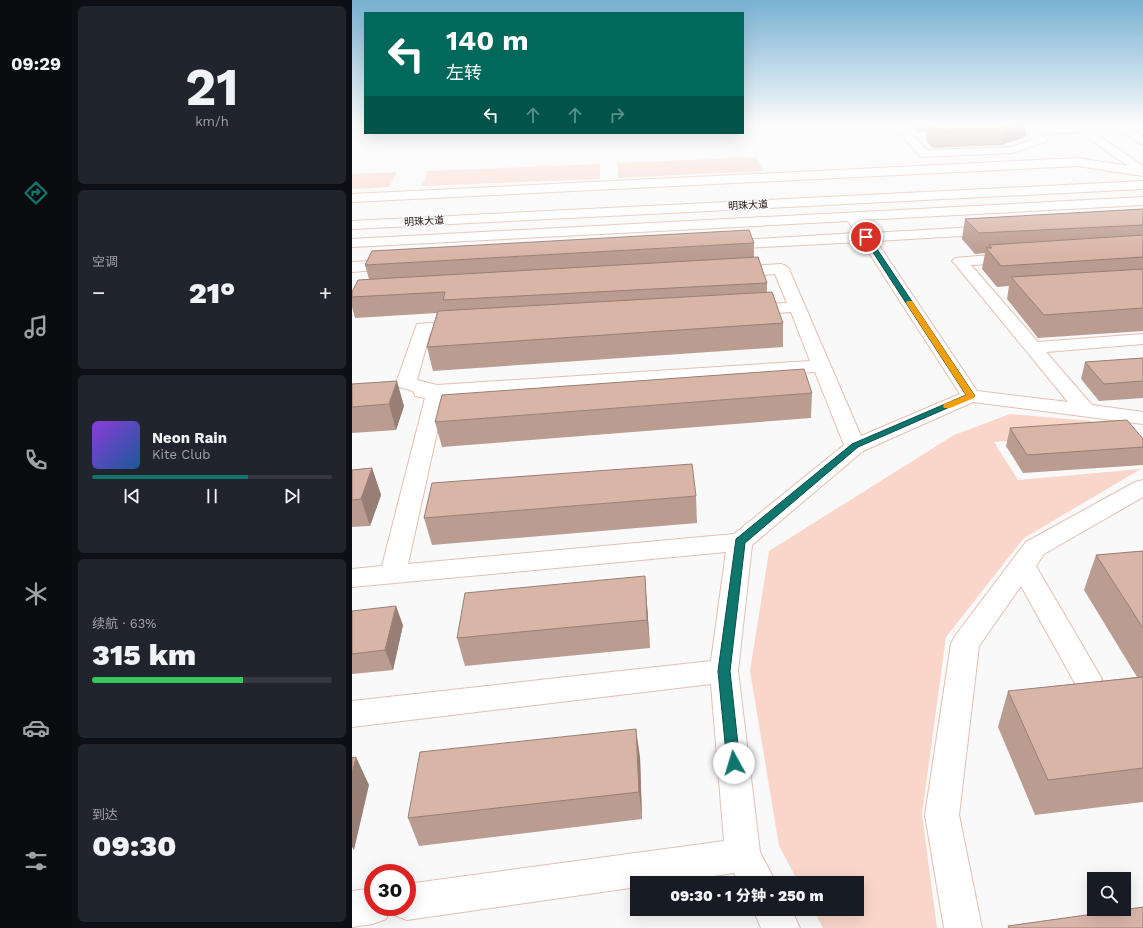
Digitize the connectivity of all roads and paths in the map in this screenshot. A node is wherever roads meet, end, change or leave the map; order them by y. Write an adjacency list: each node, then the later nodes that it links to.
1 (949, 168): 5 (street)
2 (1119, 168): 3 (street)
3 (1143, 172): 4 (street)
4 (1016, 179)
5 (711, 180): 9 (street); 11 (street)
6 (968, 181): 8 (street)
7 (1143, 185): 8 (street, 明珠大道)
8 (980, 193): 14 (street, 明珠大道)
9 (378, 196): 10 (street); 13 (street)
10 (352, 198)
11 (607, 198)
12 (1143, 201): 15 (street)
13 (472, 204)
14 (723, 206): 16 (street, 明珠大道); 17 (street)
15 (852, 216): 17 (street); 19 (street)
16 (352, 225)
17 (615, 229): 20 (street)
18 (1008, 229): 19 (street)
19 (866, 237): 21 (street); 34 (street)
20 (352, 243)
21 (708, 246)
22 (1032, 256): 30 (street)
23 (407, 264): 24 (street)
24 (352, 268)
25 (718, 273): 26 (street)
26 (797, 307): 27 (street); 31 (street)
27 (733, 310)
28 (478, 325): 32 (street)
29 (1143, 339): 30 (street)
30 (1033, 348): 35 (street)
31 (822, 366): 32 (street); 37 (street)
32 (436, 391): 33 (street); 41 (street)
33 (390, 394)
34 (971, 396): 35 (street); 37 (street)
35 (1085, 410): 36 (street)
36 (1143, 418)
37 (855, 446): 39 (street)
38 (1143, 487): 40 (street)
39 (740, 542): 41 (street); 43 (street)
40 (1023, 566): 44 (street); 52 (street)
41 (393, 574): 42 (street)
42 (352, 578)
43 (724, 671): 45 (street); 46 (street)
44 (1087, 679)
45 (352, 714)
46 (750, 869): 47 (street)
47 (416, 901)
48 (364, 907): 49 (street)
49 (352, 909)
50 (775, 916): 51 (street)
51 (781, 928)
52 (963, 928)

